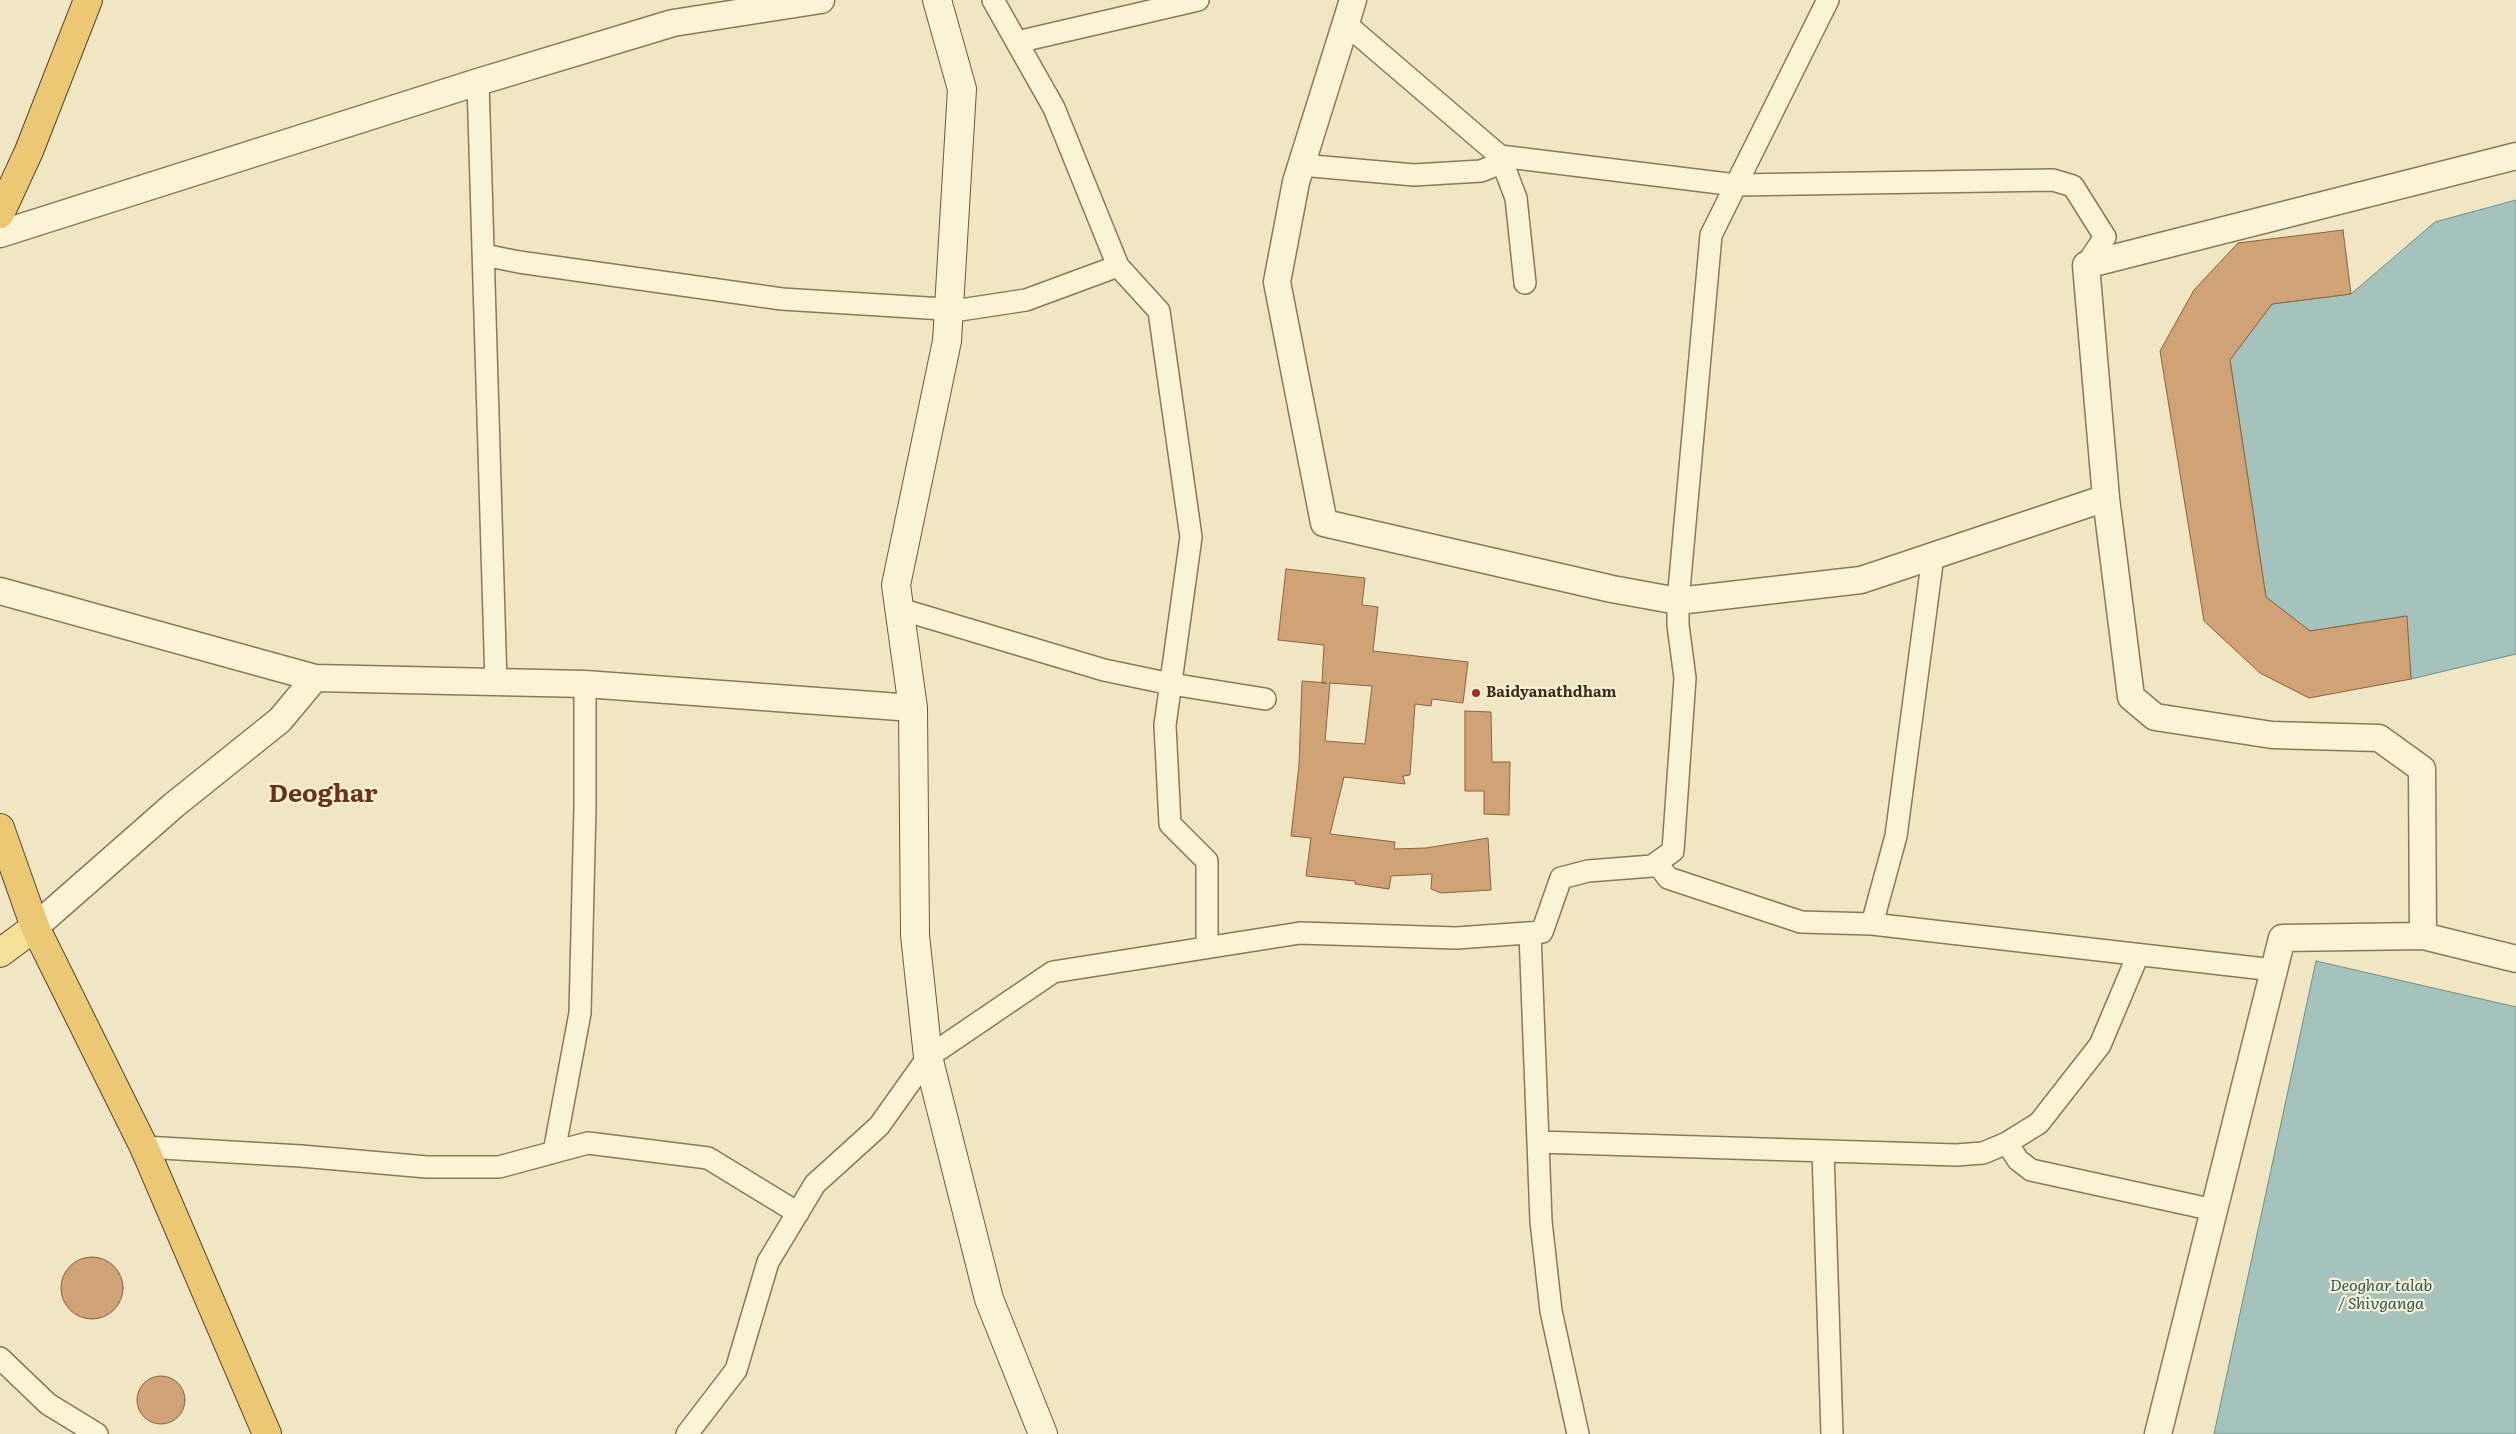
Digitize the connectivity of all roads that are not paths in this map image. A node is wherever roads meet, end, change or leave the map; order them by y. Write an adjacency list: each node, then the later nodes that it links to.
1 (88, 0): 14 (highway)
2 (821, 0): 9 (street)
3 (936, 0): 20 (main road)
4 (994, 0): 8 (street)
5 (1198, 0): 8 (street)
6 (1828, 0): 13 (street)
7 (1350, 12): 10 (street); 12 (street)
8 (1017, 42): 18 (street)
9 (478, 82): 15 (street); 16 (street)
10 (1500, 156): 12 (street); 13 (street); 19 (street)
11 (2516, 156): 17 (street)
12 (1301, 165): 24 (street)
13 (1736, 185): 17 (street); 24 (street)
14 (0, 214)
15 (0, 234)
16 (484, 255): 20 (street); 27 (street)
17 (2086, 265): 21 (street)
18 (1118, 266): 20 (street); 29 (street)
19 (1525, 283)
20 (949, 308): 25 (main road)
21 (2106, 498): 22 (street); 37 (street)
22 (1933, 556): 24 (street); 34 (street)
23 (0, 591): 26 (street)
24 (1678, 601): 33 (street)
25 (900, 609): 29 (street); 31 (main road)
26 (315, 678): 27 (street); 35 (street)
27 (496, 683): 28 (street)
28 (585, 684): 31 (street); 48 (street)
29 (1171, 684): 30 (street); 38 (street)
30 (1265, 698)
31 (913, 708): 43 (main road)
32 (0, 828): 35 (highway)
33 (1657, 863): 34 (street); 36 (street)
34 (1872, 924): 40 (street)
35 (35, 927): 39 (main road); 46 (highway)
36 (1530, 933): 38 (street); 44 (street)
37 (2423, 936): 41 (street); 42 (street)
38 (1207, 947): 43 (street)
39 (0, 953)
40 (2138, 955): 42 (street); 45 (street)
41 (2516, 959)
42 (2274, 970): 49 (street)
43 (928, 1057): 50 (street); 55 (main road)
44 (1538, 1142): 47 (street); 56 (street)
45 (2007, 1143): 47 (street); 49 (street)
46 (144, 1147): 48 (street); 53 (highway)
47 (1823, 1151): 57 (street)
48 (554, 1152): 50 (street)
49 (2214, 1210): 58 (street)
50 (798, 1213): 54 (street)
51 (0, 1358): 52 (street)
52 (97, 1434)
53 (267, 1434)
54 (687, 1434)
55 (1043, 1434)
56 (1578, 1434)
57 (1832, 1434)
58 (2158, 1434)

